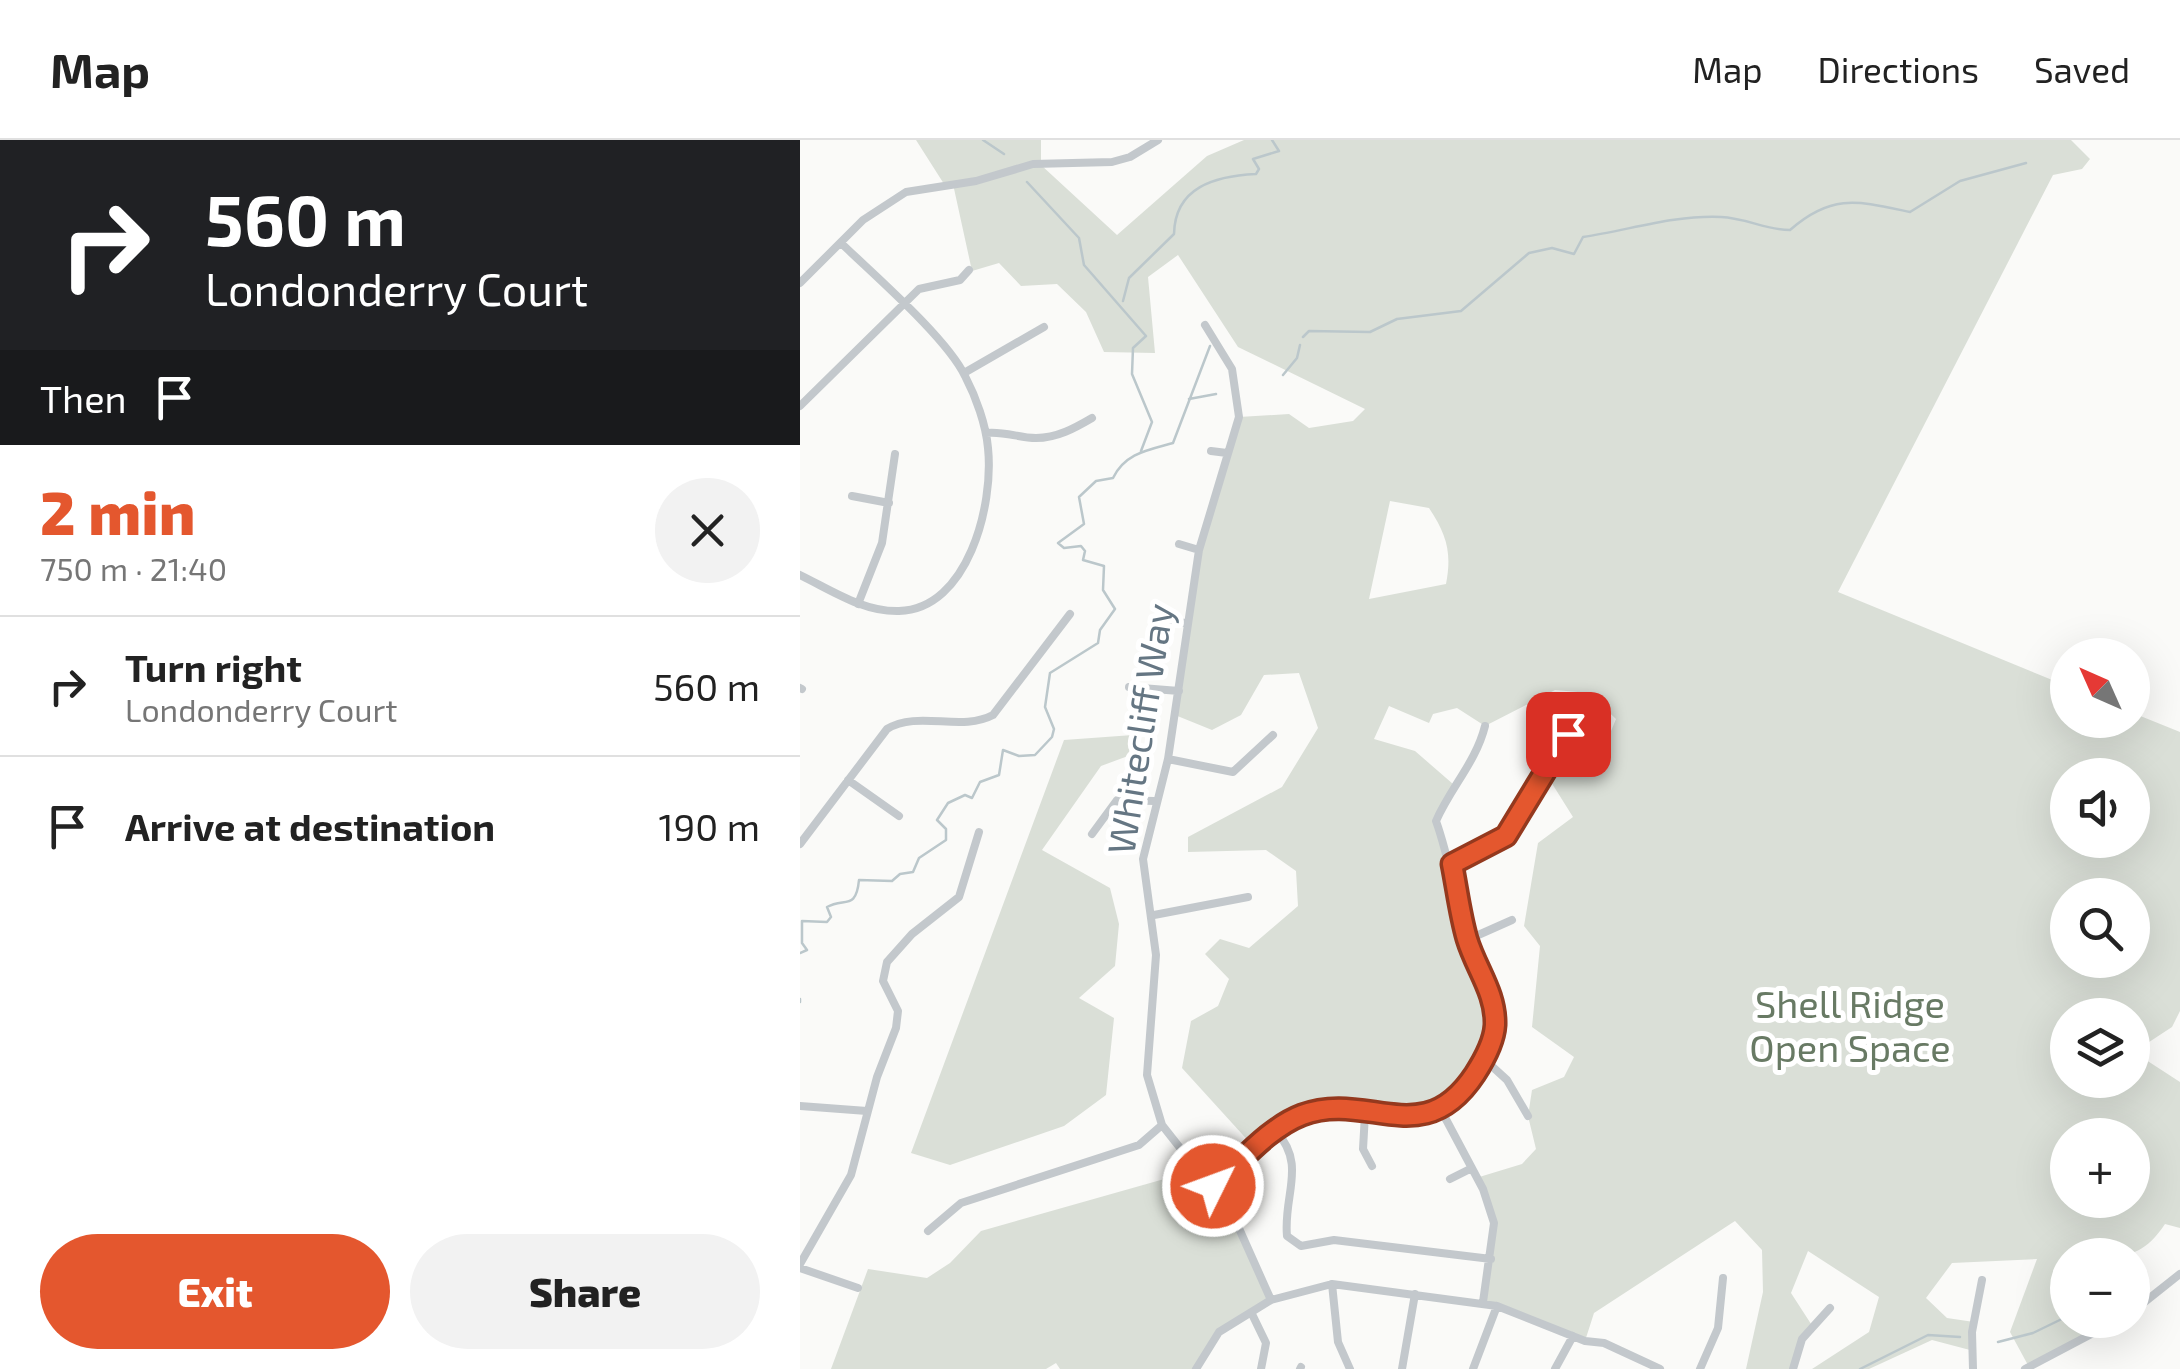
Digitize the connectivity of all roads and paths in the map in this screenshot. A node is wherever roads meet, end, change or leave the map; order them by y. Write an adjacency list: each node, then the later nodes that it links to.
1 (1158, 140): 2 (street)
2 (841, 243): 4 (street); 5 (street)
3 (969, 270): 5 (street)
4 (800, 283)
5 (904, 303): 8 (street); 9 (street)
6 (1205, 325): 13 (street, Whitecliff Way)
7 (1044, 327): 8 (street)
8 (964, 373): 11 (street)
9 (800, 406)
10 (1092, 418): 11 (street)
11 (986, 433): 20 (street)
12 (1210, 451): 13 (street)
13 (1227, 453): 18 (street, Whitecliff Way)
14 (895, 454): 16 (street)
15 (852, 496): 16 (street)
16 (889, 503): 20 (street)
17 (1178, 544): 18 (street)
18 (1198, 550): 23 (street, Whitecliff Way)
19 (800, 575): 20 (street)
20 (858, 604)
21 (1070, 614): 30 (street)
22 (1157, 619): 23 (street)
23 (1184, 622): 25 (street, Whitecliff Way)
24 (1129, 688): 25 (street)
25 (1178, 692): 29 (street, Whitecliff Way)
26 (1485, 726): 36 (street)
27 (1568, 734): 36 (street)
28 (1274, 735): 29 (street)
29 (1168, 759): 31 (street, Whitecliff Way)
30 (848, 780): 32 (street); 35 (street)
31 (1154, 801): 34 (street); 38 (street, Whitecliff Way)
32 (899, 816)
33 (979, 832): 44 (street)
34 (1092, 834)
35 (800, 843)
36 (1452, 864): 40 (street)
37 (1248, 897): 38 (street)
38 (1154, 915): 47 (street, Whitecliff Way)
39 (1512, 920): 40 (street)
40 (1467, 940): 41 (street)
41 (1484, 1059): 43 (street); 46 (street)
42 (800, 1106): 44 (street)
43 (1441, 1110): 45 (street); 50 (street)
44 (867, 1112): 55 (street)
45 (1365, 1114): 48 (street); 49 (street)
46 (1528, 1116)
47 (1162, 1126): 52 (street, Whitecliff Way); 53 (street)
48 (1276, 1131): 52 (street); 56 (street)
49 (1372, 1166)
50 (1470, 1169): 51 (street); 56 (street)
51 (1450, 1179)
52 (1213, 1186): 65 (street, Whitecliff Way)
53 (928, 1232)
54 (800, 1239): 55 (street)
55 (809, 1245): 57 (street)
56 (1491, 1259): 66 (street)
57 (800, 1266): 62 (street)
58 (2180, 1274): 64 (street)
59 (1723, 1278): 79 (street)
60 (1982, 1280): 81 (street)
61 (1332, 1284): 63 (street); 65 (street); 74 (street)
62 (858, 1288)
63 (1415, 1294): 66 (street); 75 (street)
64 (2150, 1298)
65 (1270, 1300): 69 (street)
66 (1483, 1302): 67 (street)
67 (1497, 1306): 70 (street); 76 (street)
68 (1830, 1308): 80 (street)
69 (1251, 1312): 72 (street); 73 (street)
70 (1573, 1336): 77 (street); 78 (street)
71 (2084, 1338): 82 (street)
72 (1196, 1369)
73 (1261, 1369)
74 (1350, 1369)
75 (1402, 1369)
76 (1473, 1369)
77 (1555, 1369)
78 (1660, 1369)
79 (1700, 1369)
80 (1793, 1369)
81 (1973, 1369)
82 (2025, 1369)

